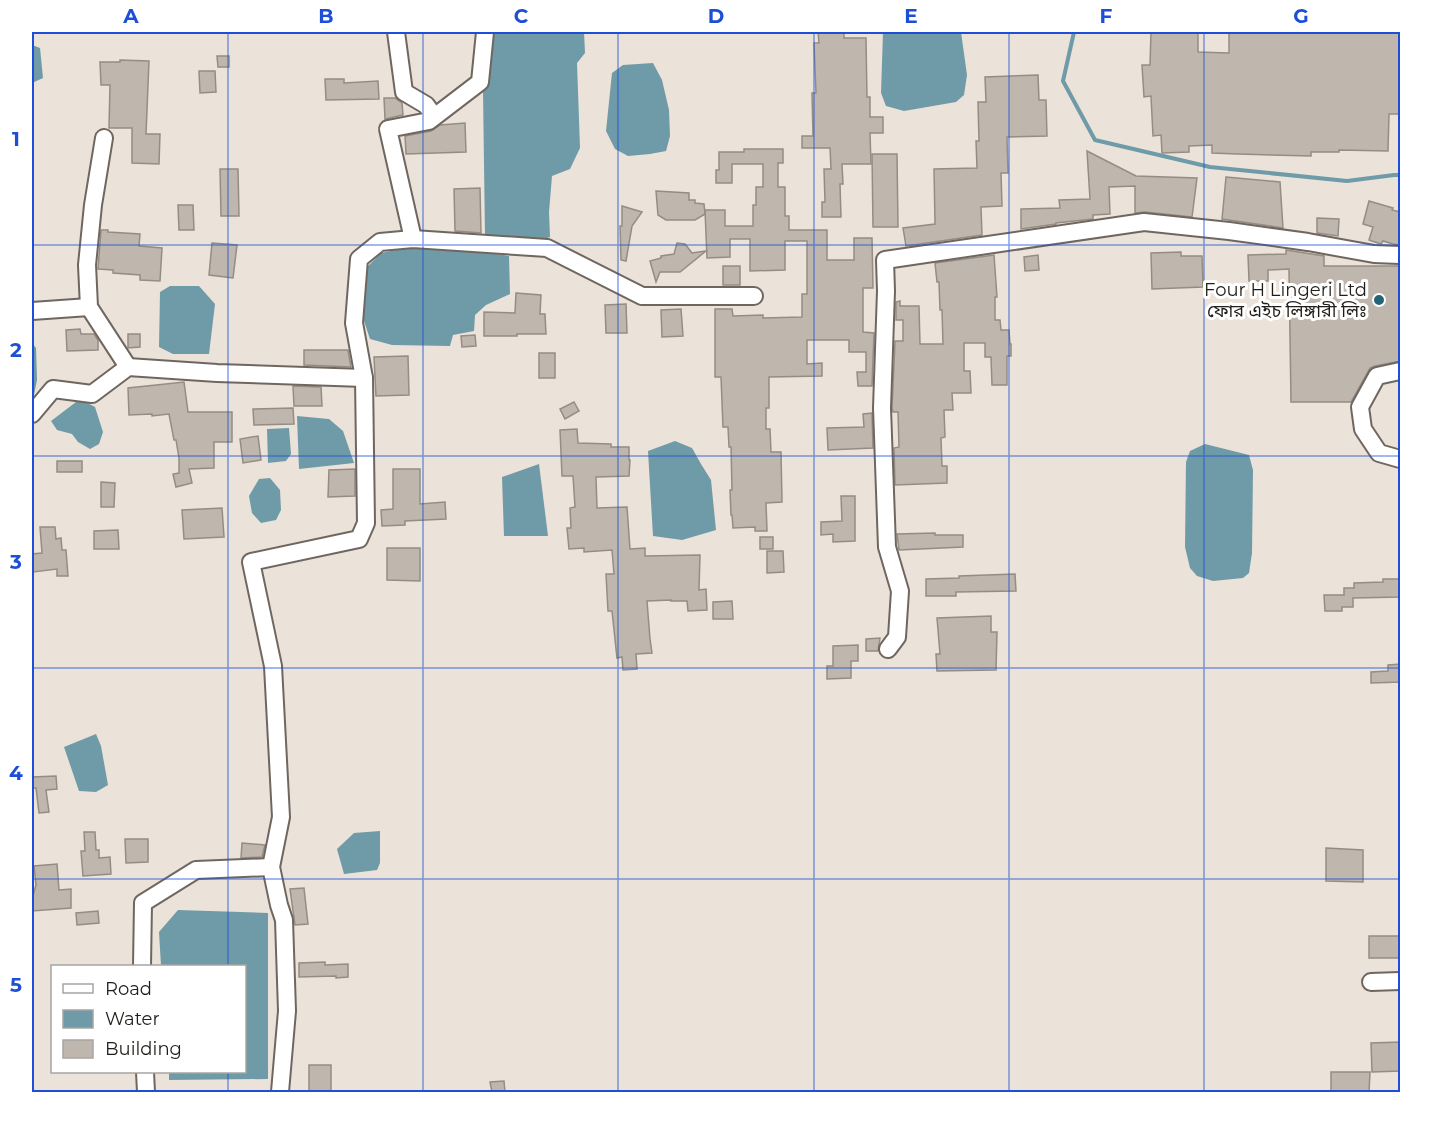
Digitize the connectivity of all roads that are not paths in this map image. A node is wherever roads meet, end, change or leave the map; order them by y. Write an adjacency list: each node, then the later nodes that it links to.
1 (396, 32): 3 (street)
2 (485, 32): 3 (street)
3 (434, 117): 5 (street)
4 (104, 138): 8 (street)
5 (413, 240): 7 (street); 12 (street)
6 (1401, 255): 15 (street)
7 (754, 296)
8 (89, 307): 9 (street); 10 (street)
9 (32, 311)
10 (128, 367): 12 (street); 13 (street)
11 (1401, 371): 14 (street)
12 (364, 378): 16 (street)
13 (32, 414)
14 (1401, 459)
15 (888, 649)
16 (272, 867): 17 (street); 22 (street)
17 (142, 965)
18 (1401, 981): 19 (street)
19 (1371, 982)
20 (145, 1073): 21 (street)
21 (146, 1092)
22 (280, 1092)

